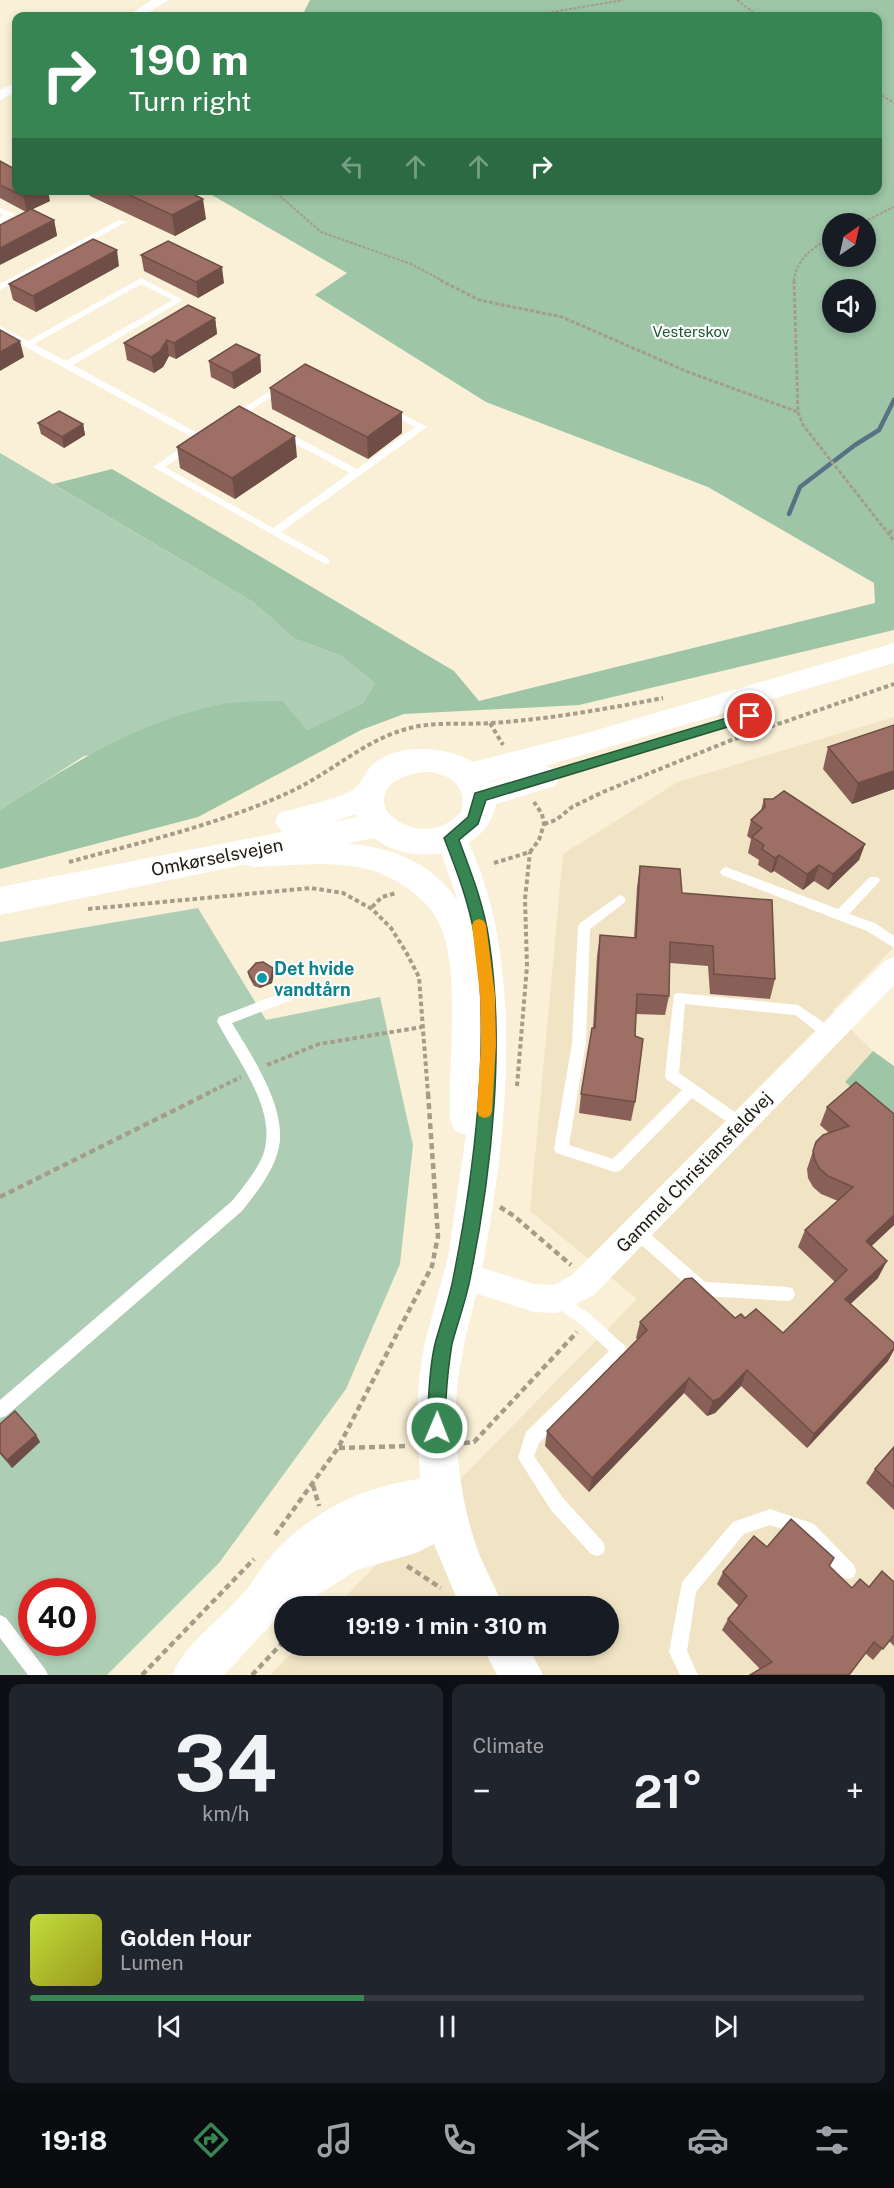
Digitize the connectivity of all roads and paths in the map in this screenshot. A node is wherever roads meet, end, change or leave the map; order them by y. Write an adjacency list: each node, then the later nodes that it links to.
1 (162, 0): 4 (street)
2 (623, 0): 5 (path)
3 (737, 0): 6 (path)
4 (141, 12)
5 (552, 12)
6 (753, 12)
7 (279, 195): 21 (path)
8 (894, 207): 10 (path)
9 (0, 210): 11 (lane)
10 (876, 216)
11 (0, 220)
12 (123, 222): 14 (lane)
13 (822, 242): 21 (path)
14 (0, 287)
15 (0, 329): 16 (lane)
16 (28, 344): 17 (lane); 17 (lane)
17 (66, 365): 27 (lane)
18 (289, 382): 20 (lane)
19 (380, 406): 25 (lane)
20 (242, 412): 22 (lane); 23 (lane)
21 (798, 412): 28 (path)
22 (253, 418)
23 (226, 423)
24 (273, 429): 25 (lane)
25 (357, 473): 27 (lane)
26 (894, 530): 28 (path)
27 (274, 532): 30 (lane)
28 (889, 533): 29 (path)
29 (894, 541)
30 (325, 561)
31 (894, 653): 37 (main road)
32 (894, 670): 37 (main road)
33 (894, 684): 40 (path)
34 (670, 697): 35 (path)
35 (490, 723): 36 (path); 45 (path)
36 (507, 751)
37 (474, 786): 39 (main road); 41 (main road)
38 (531, 796): 40 (path)
39 (374, 811): 41 (main road); 42 (main road, Omkørselsvejen); 45 (main road, Omkørselsvejen)
40 (544, 824): 43 (path)
41 (451, 838): 62 (street)
42 (232, 855): 45 (main road, Omkørselsvejen); 62 (street)
43 (494, 863)
44 (726, 872): 52 (lane)
45 (60, 877): 49 (main road, Omkørselsvejen)
46 (874, 880): 52 (lane)
47 (400, 892): 50 (path)
48 (620, 900): 59 (lane)
49 (0, 902)
50 (372, 907): 51 (path); 56 (path)
51 (86, 909)
52 (840, 915): 53 (lane)
53 (894, 943)
54 (894, 968): 57 (street, Gammel Christiansfeldvej)
55 (292, 994): 58 (lane)
56 (422, 1027): 58 (path); 71 (path)
57 (830, 1034): 59 (lane); 60 (street, Gammel Christiansfeldvej)
58 (253, 1071): 61 (path); 69 (lane)
59 (692, 1089): 60 (lane)
60 (741, 1124): 63 (street, Gammel Christiansfeldvej)
61 (0, 1197)
62 (486, 1204): 64 (street); 65 (path)
63 (636, 1231): 65 (street, Gammel Christiansfeldvej); 66 (lane)
64 (463, 1275): 67 (street); 70 (street)
65 (583, 1285): 67 (street, Gammel Christiansfeldvej)
66 (788, 1294)
67 (557, 1299): 68 (lane)
68 (585, 1319): 70 (path); 74 (lane)
69 (0, 1410)
70 (436, 1444): 71 (path); 72 (street)
71 (338, 1448): 73 (path)
72 (447, 1511): 79 (street); 85 (street)
73 (267, 1545)
74 (597, 1548)
75 (259, 1553): 84 (path)
76 (396, 1566): 78 (path)
77 (848, 1571): 88 (lane)
78 (458, 1596)
79 (466, 1596)
80 (0, 1624): 83 (lane)
81 (274, 1652): 86 (path)
82 (510, 1656): 87 (street)
83 (39, 1675)
84 (142, 1675)
85 (194, 1675)
86 (252, 1675)
87 (521, 1675)
88 (689, 1675)

